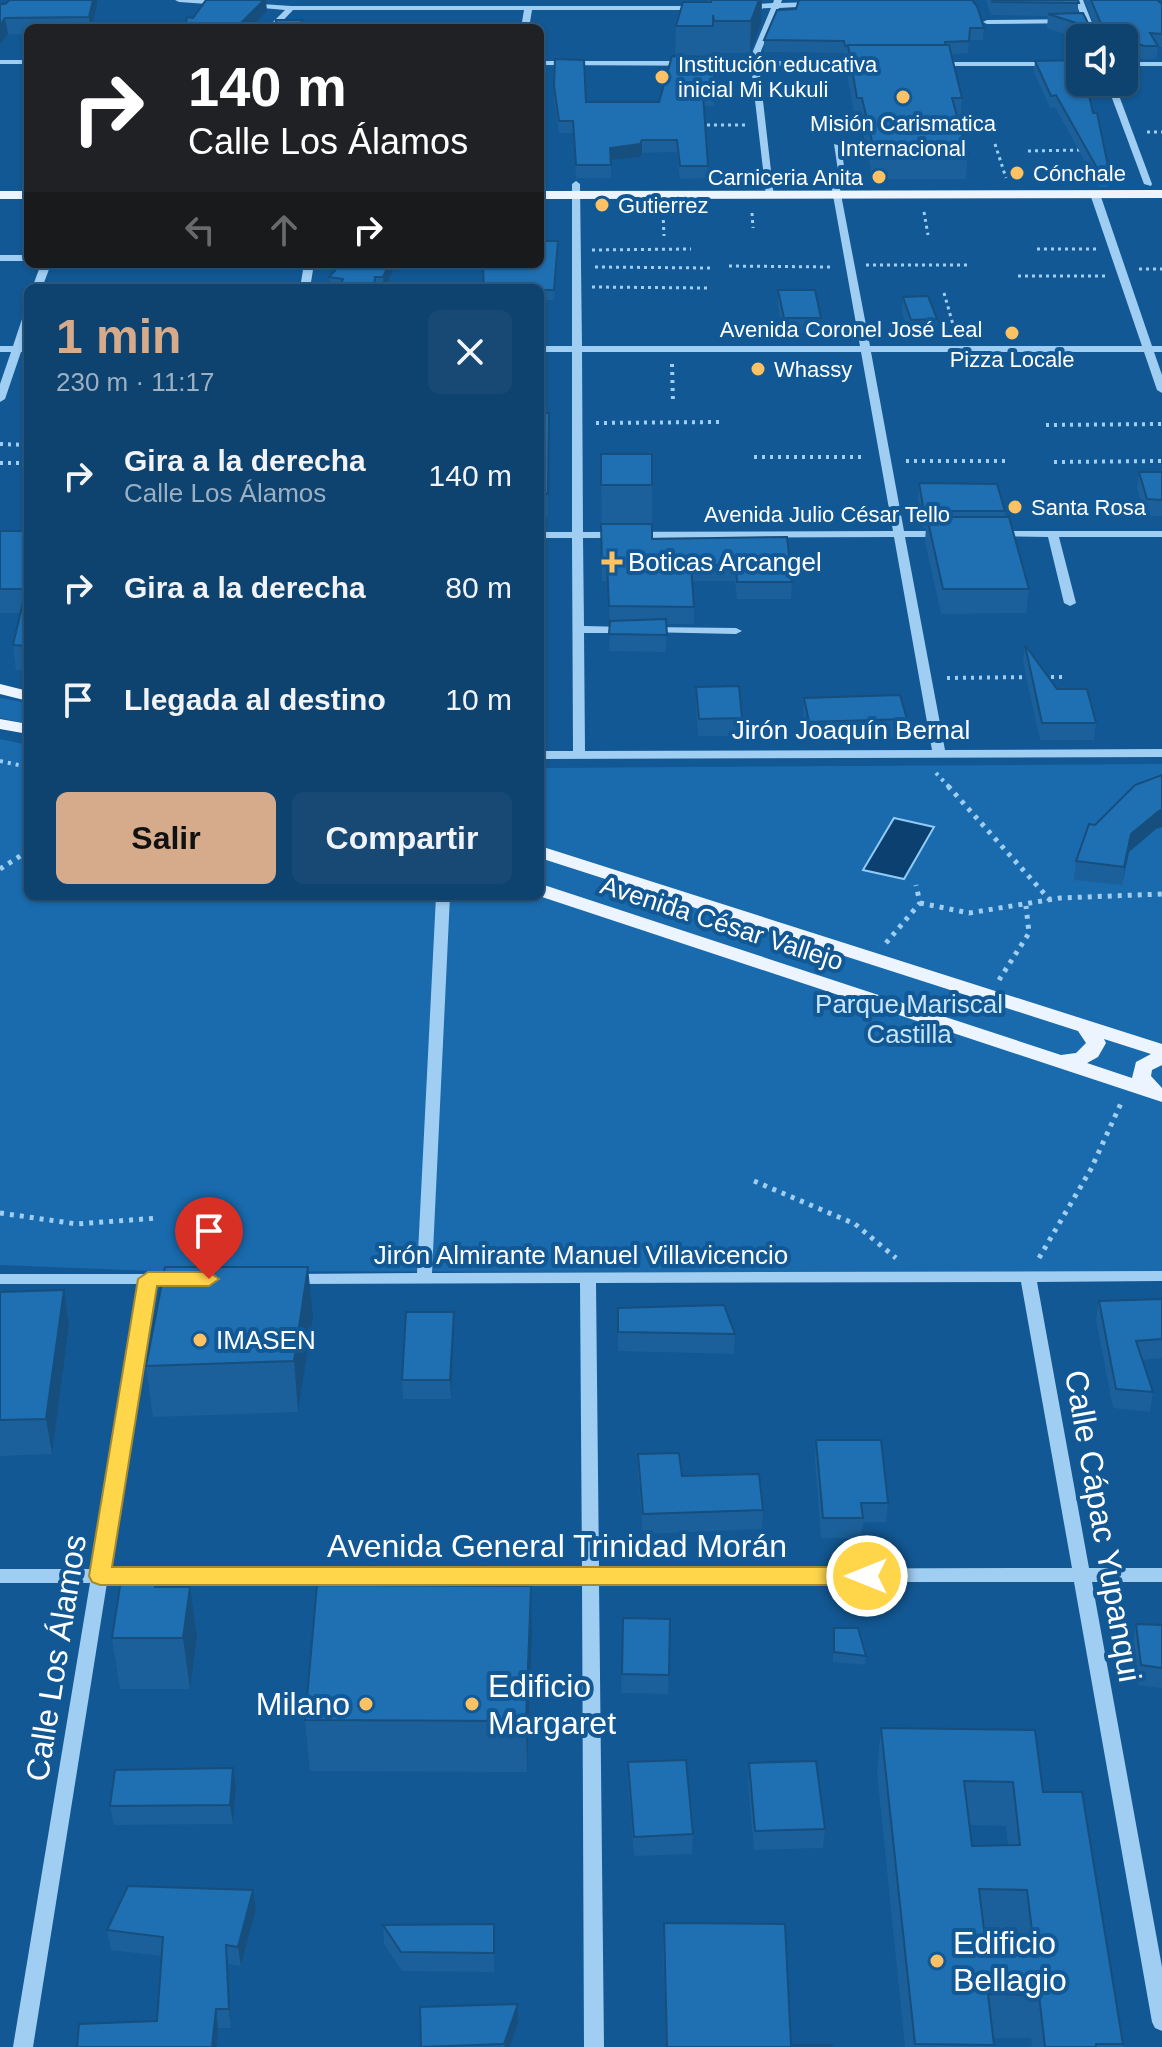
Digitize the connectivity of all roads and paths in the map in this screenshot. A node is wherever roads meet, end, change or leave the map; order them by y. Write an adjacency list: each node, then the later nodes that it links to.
1 (179, 0): 8 (street)
2 (307, 0): 8 (street)
3 (691, 0): 10 (street)
4 (1079, 0): 12 (street)
5 (776, 3): 6 (street); 7 (street); 20 (street)
6 (825, 3)
7 (732, 7)
8 (295, 8): 9 (street); 14 (street)
9 (528, 8): 10 (street); 15 (street)
10 (664, 8): 11 (street)
11 (710, 8)
12 (1087, 21): 13 (street); 16 (street)
13 (987, 22)
14 (276, 24)
15 (526, 24)
16 (1088, 24)
17 (0, 62): 18 (street)
18 (24, 62)
19 (544, 63): 20 (street)
20 (755, 64): 21 (street); 27 (street)
21 (879, 64)
22 (925, 64): 23 (street)
23 (1066, 64)
24 (1138, 64): 25 (street)
25 (1162, 64)
26 (1116, 96): 36 (street)
27 (762, 125): 28 (path); 40 (street)
28 (690, 126)
29 (995, 144): 35 (path)
30 (837, 146): 38 (street)
31 (1089, 150): 32 (path)
32 (1028, 151)
33 (0, 183): 34 (main road)
34 (24, 183)
35 (1008, 184): 36 (main road); 38 (main road)
36 (1155, 184)
37 (544, 185): 39 (main road)
38 (839, 187): 40 (main road); 42 (main road); 54 (street)
39 (576, 189): 40 (main road); 41 (main road); 49 (street)
40 (770, 189)
41 (544, 194)
42 (1095, 194): 43 (main road); 48 (street)
43 (1162, 194)
44 (0, 195): 45 (main road)
45 (24, 195)
46 (691, 249): 49 (path)
47 (1037, 249): 48 (path)
48 (1113, 249): 58 (street)
49 (577, 250): 55 (street)
50 (0, 258): 51 (street)
51 (24, 258)
52 (969, 265): 54 (path)
53 (729, 266): 54 (path)
54 (852, 266): 67 (street)
55 (577, 267): 56 (path); 59 (street)
56 (710, 268)
57 (1018, 276): 58 (path)
58 (1123, 276): 69 (street)
59 (577, 287): 60 (path); 65 (street)
60 (707, 288)
61 (944, 293): 68 (path)
62 (0, 349): 63 (street)
63 (22, 349): 72 (street)
64 (544, 349): 65 (street, Avenida Coronel José Leal)
65 (577, 349): 66 (street, Avenida Coronel José Leal); 75 (street)
66 (671, 349): 67 (street, Avenida Coronel José Leal); 73 (path)
67 (867, 349): 68 (street, Avenida Coronel José Leal); 81 (street)
68 (959, 349): 69 (street, Avenida Coronel José Leal)
69 (1148, 349): 70 (street, Avenida Coronel José Leal); 71 (street)
70 (1162, 349)
71 (1162, 390)
72 (0, 399)
73 (673, 403)
74 (719, 422): 75 (path)
75 (578, 423): 93 (street)
76 (1162, 424): 77 (path)
77 (1046, 425)
78 (0, 444): 79 (path)
79 (24, 445)
80 (754, 457): 81 (path)
81 (886, 459): 82 (path); 87 (street)
82 (1009, 461)
83 (1162, 461): 84 (path)
84 (1054, 462)
85 (0, 463): 86 (path)
86 (24, 463)
87 (900, 534): 88 (street, Avenida Julio César Tello); 93 (street, Avenida Julio César Tello); 98 (street)
88 (961, 534)
89 (992, 534): 90 (street)
90 (1053, 534): 91 (street); 94 (street)
91 (1162, 534)
92 (544, 535): 93 (street, Avenida Julio César Tello)
93 (578, 535): 95 (street)
94 (1070, 603)
95 (579, 629): 96 (street); 107 (street)
96 (736, 631)
97 (1066, 677): 98 (path)
98 (925, 678): 104 (street)
99 (0, 689): 100 (main road)
100 (24, 695)
101 (0, 724): 102 (main road)
102 (24, 728)
103 (919, 753): 104 (street, Jirón Joaquín Bernal); 107 (street, Jirón Joaquín Bernal); 117 (path)
104 (939, 753): 105 (street, Jirón Joaquín Bernal)
105 (1162, 753)
106 (544, 755): 107 (street, Jirón Joaquín Bernal)
107 (579, 755)
108 (0, 761): 109 (path)
109 (24, 766)
110 (544, 853): 120 (main road, Avenida César Vallejo)
111 (24, 854): 112 (path)
112 (0, 869)
113 (916, 885): 118 (path)
114 (544, 891): 124 (main road, Avenida César Vallejo)
115 (1162, 894): 117 (path)
116 (443, 900): 138 (street)
117 (1050, 900): 119 (path)
118 (920, 903): 119 (path); 120 (path)
119 (1026, 906): 121 (path)
120 (873, 957): 121 (main road, Avenida César Vallejo)
121 (990, 995): 122 (main road, Avenida César Vallejo)
122 (1085, 1026): 123 (main road, Avenida César Vallejo); 124 (main road)
123 (1162, 1054): 126 (main road)
124 (1059, 1061): 125 (main road, Avenida César Vallejo)
125 (1130, 1085): 126 (main road, Avenida César Vallejo); 130 (path)
126 (1157, 1094)
127 (754, 1181): 132 (path)
128 (0, 1213): 129 (path)
129 (158, 1218)
130 (1028, 1276): 131 (street, Jirón Almirante Manuel Villavicencio); 132 (street, Jirón Almirante Manuel Villavicencio); 139 (street, Calle Cápac Yupanqui)
131 (1162, 1276)
132 (918, 1277): 137 (street, Jirón Almirante Manuel Villavicencio)
133 (0, 1279): 134 (street)
134 (148, 1279): 135 (street); 142 (street, Calle Los Álamos)
135 (194, 1279)
136 (271, 1279): 138 (street, Jirón Almirante Manuel Villavicencio)
137 (588, 1279): 138 (street, Jirón Almirante Manuel Villavicencio); 143 (street)
138 (424, 1280)
139 (1082, 1575): 140 (street, Avenida General Trinidad Morán); 143 (street, Avenida General Trinidad Morán); 144 (street, Calle Cápac Yupanqui)
140 (1162, 1575)
141 (0, 1576): 142 (street, Avenida General Trinidad Morán)
142 (100, 1576): 143 (street, Avenida General Trinidad Morán); 145 (street, Calle Los Álamos)
143 (591, 1577): 146 (street)
144 (1162, 2022)
145 (23, 2047)
146 (594, 2047)

